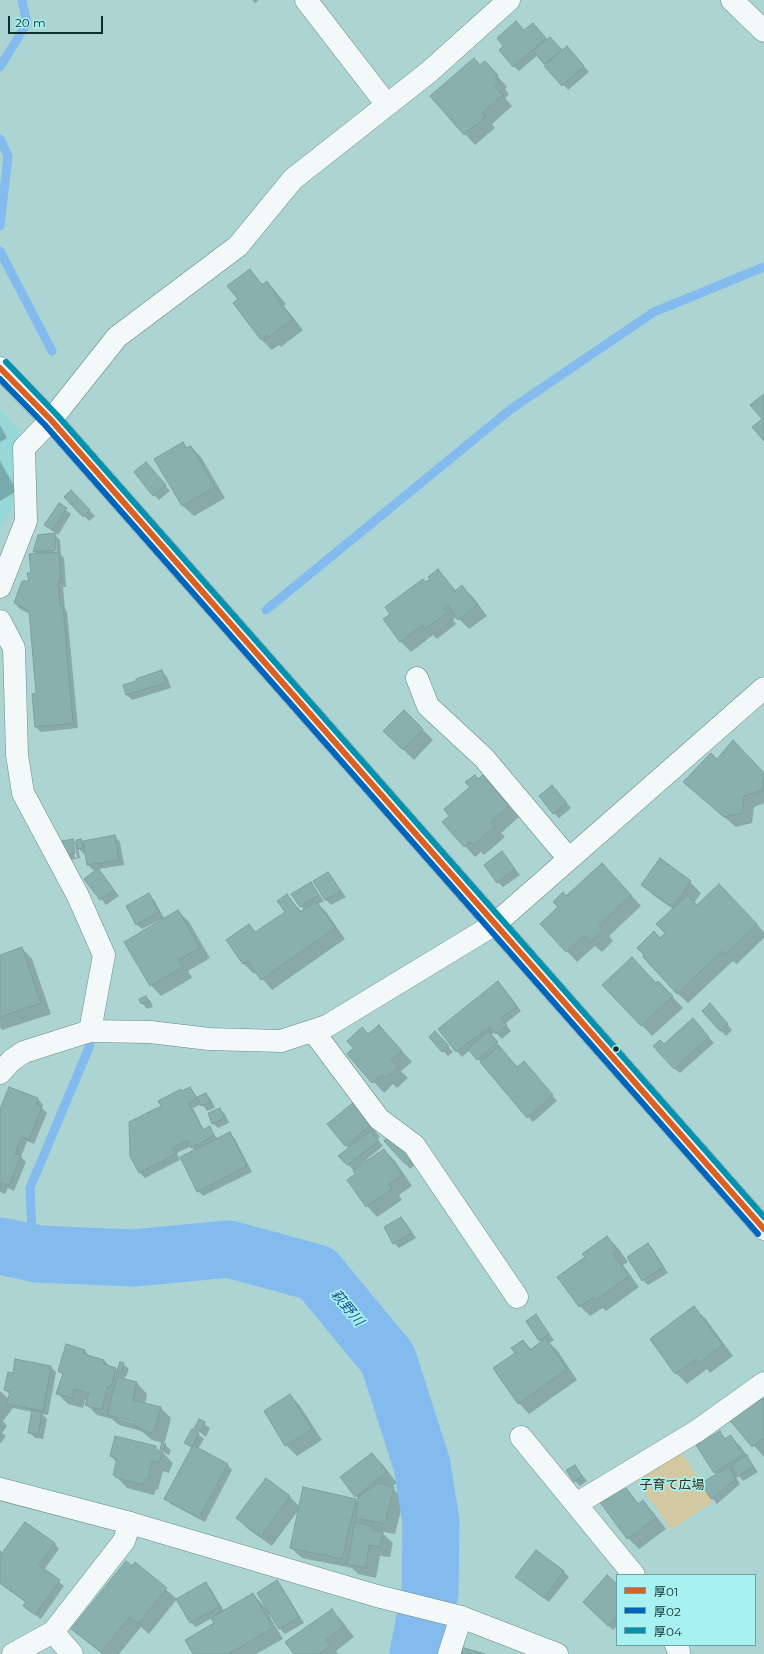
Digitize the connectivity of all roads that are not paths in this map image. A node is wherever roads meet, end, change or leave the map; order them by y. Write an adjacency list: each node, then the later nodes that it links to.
1 (306, 0): 5 (main road)
2 (509, 0): 5 (main road)
3 (732, 0): 4 (main road)
4 (764, 31)
5 (387, 105): 7 (main road)
6 (0, 368): 7 (main road)
7 (51, 420): 8 (main road); 13 (main road)
8 (0, 587)
9 (0, 621): 14 (main road)
10 (417, 678): 12 (main road)
11 (764, 688): 12 (main road)
12 (569, 859): 13 (main road)
13 (495, 924): 15 (main road); 17 (main road)
14 (90, 1030): 15 (main road); 16 (main road)
15 (313, 1031): 18 (main road)
16 (0, 1073)
17 (764, 1229)
18 (517, 1297)
19 (764, 1383): 22 (main road)
20 (521, 1437): 22 (main road)
21 (0, 1489): 23 (main road)
22 (576, 1504): 24 (main road)
23 (130, 1523): 25 (main road); 26 (main road)
24 (633, 1574)
25 (461, 1617): 29 (main road); 30 (main road)
26 (53, 1632): 27 (main road); 28 (main road)
27 (12, 1654)
28 (72, 1654)
29 (449, 1654)
30 (557, 1654)

